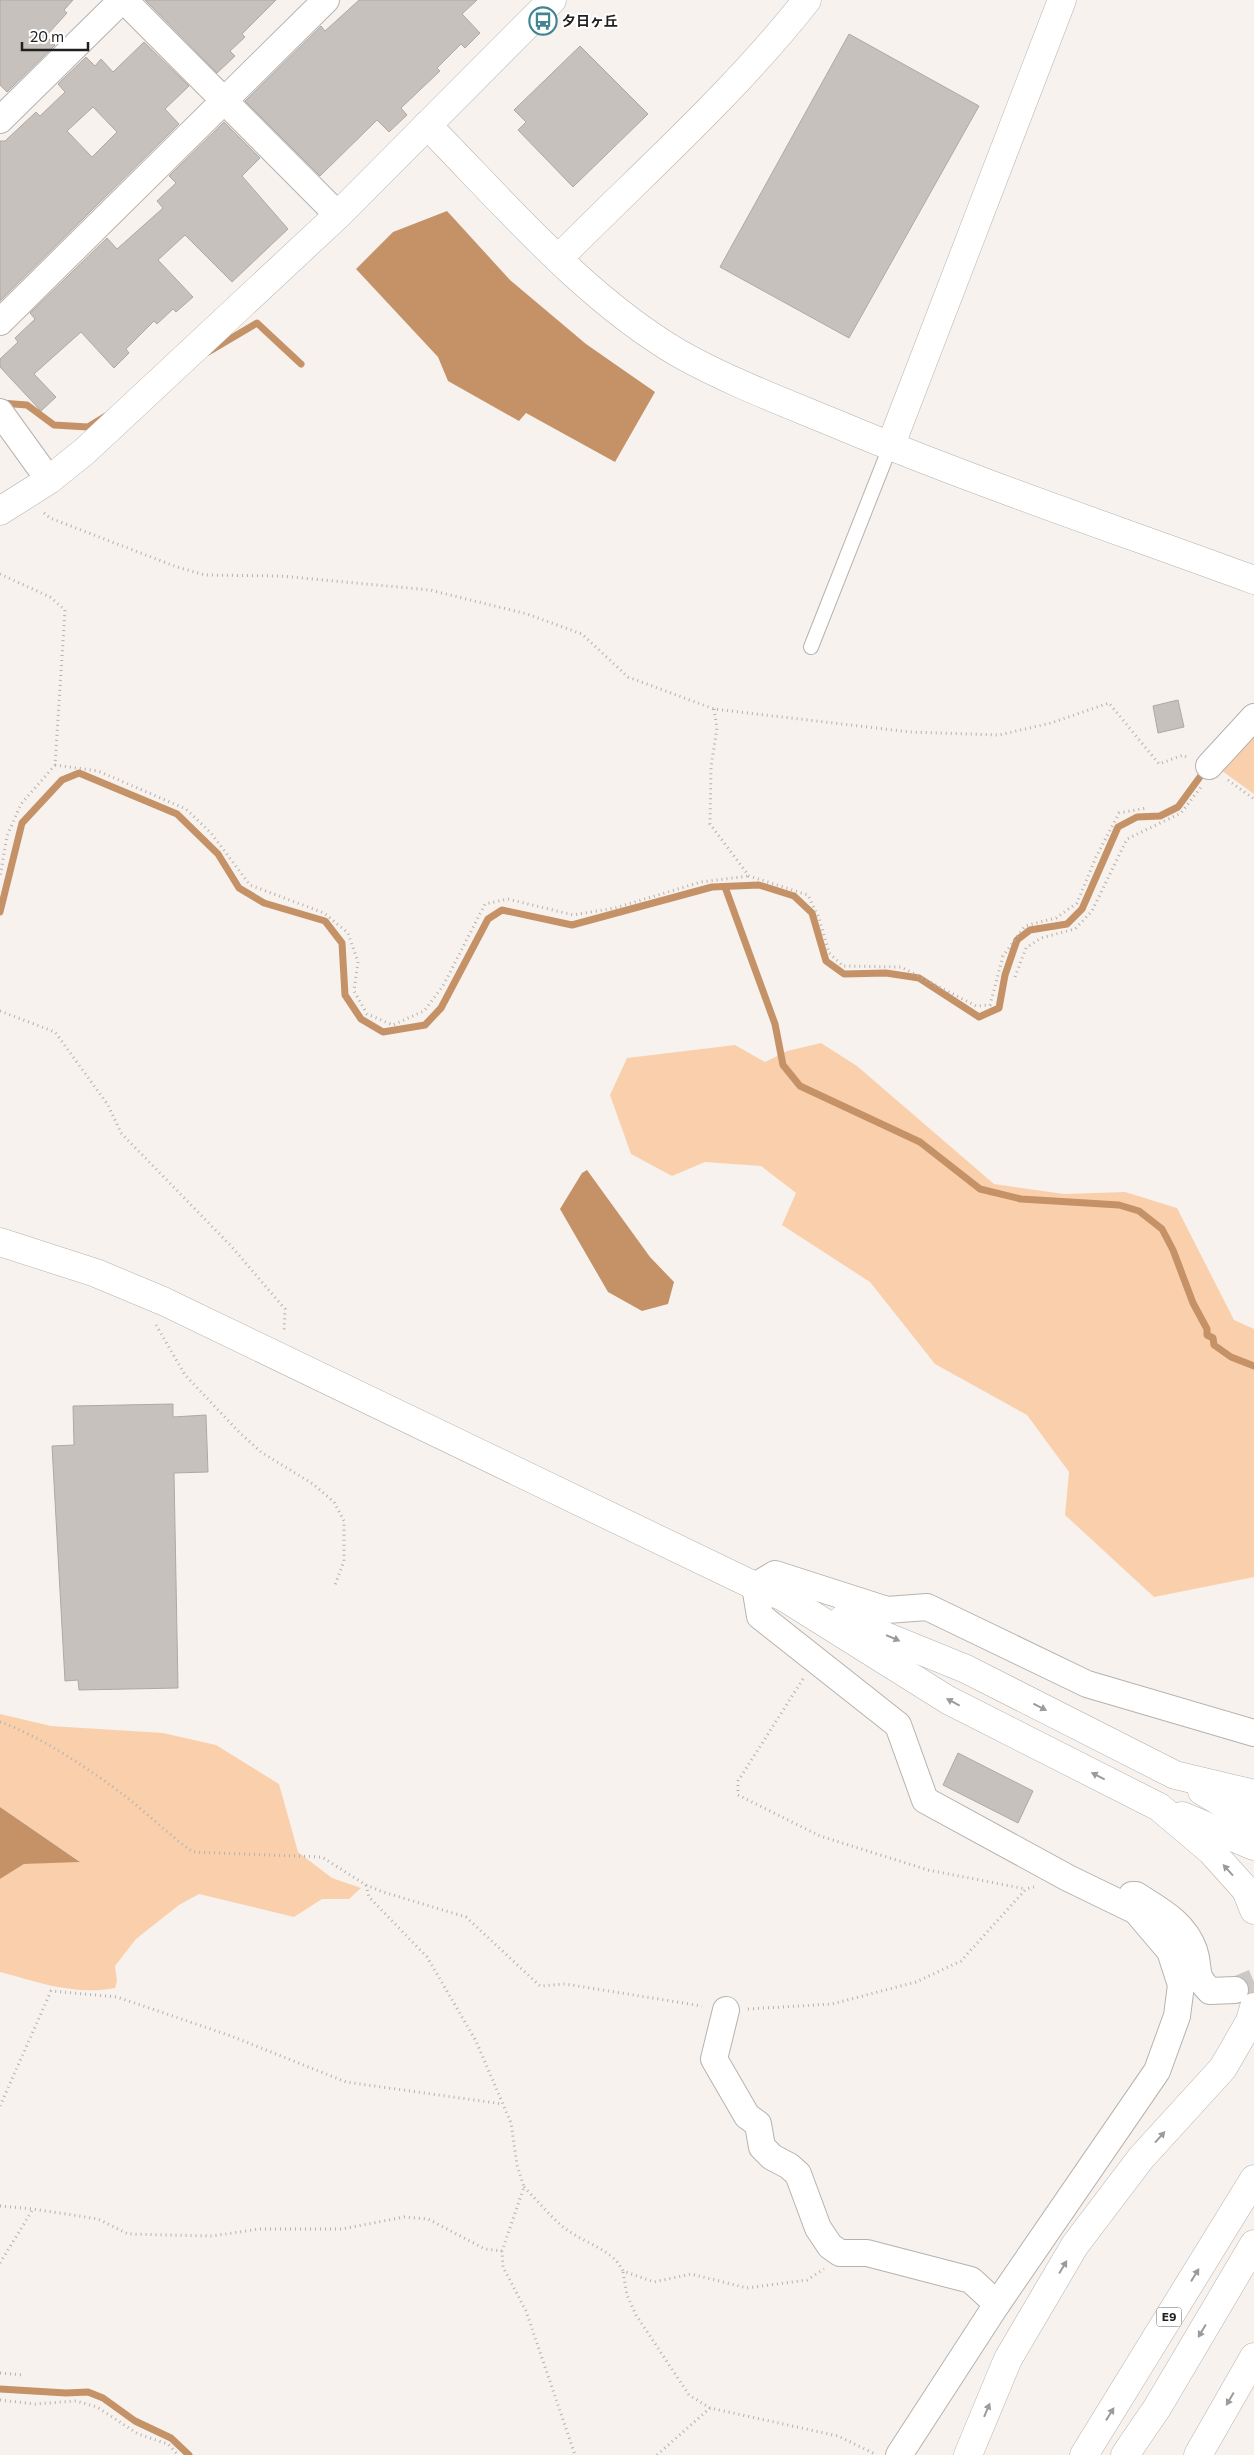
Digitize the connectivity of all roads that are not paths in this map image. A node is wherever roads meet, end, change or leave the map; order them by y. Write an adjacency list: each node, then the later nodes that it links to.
1 (123, 0): 6 (street); 7 (street)
2 (326, 0): 6 (street)
3 (552, 0): 8 (main road)
4 (807, 0): 10 (main road)
5 (1062, 0): 13 (main road)
6 (224, 100): 9 (street); 11 (street)
7 (0, 120)
8 (427, 125): 9 (main road); 10 (main road)
9 (338, 215): 14 (main road)
10 (558, 258): 13 (main road)
11 (0, 322)
12 (0, 412): 14 (street)
13 (890, 446): 16 (main road); 17 (lane)
14 (49, 480): 15 (main road)
15 (0, 511)
16 (1254, 580)
17 (811, 647)
18 (1254, 716): 19 (street)
19 (1211, 768)
20 (0, 1242): 21 (main road)
21 (755, 1586): 22 (main road); 23 (street); 29 (street)
22 (782, 1596): 24 (main road, one-way to 24); 26 (main road, one-way to 22)
23 (1254, 1733)
24 (1174, 1775): 25 (main road); 27 (main road)
25 (1254, 1794)
26 (1159, 1807): 28 (main road); 30 (main road, one-way to 26)
27 (1254, 1822)
28 (1254, 1846)
29 (1092, 1889): 31 (street); 35 (street)
30 (1254, 1910)
31 (1244, 1999): 38 (main road, one-way to 31)
32 (726, 2010): 35 (street)
33 (1254, 2179): 39 (main road, E9, one-way to 33)
34 (1254, 2244): 40 (main road, E9, one-way to 40)
35 (997, 2304): 37 (street)
36 (1254, 2357): 41 (main road, one-way to 41)
37 (898, 2455)
38 (968, 2455)
39 (1084, 2455)
40 (1125, 2455)
41 (1198, 2455)

